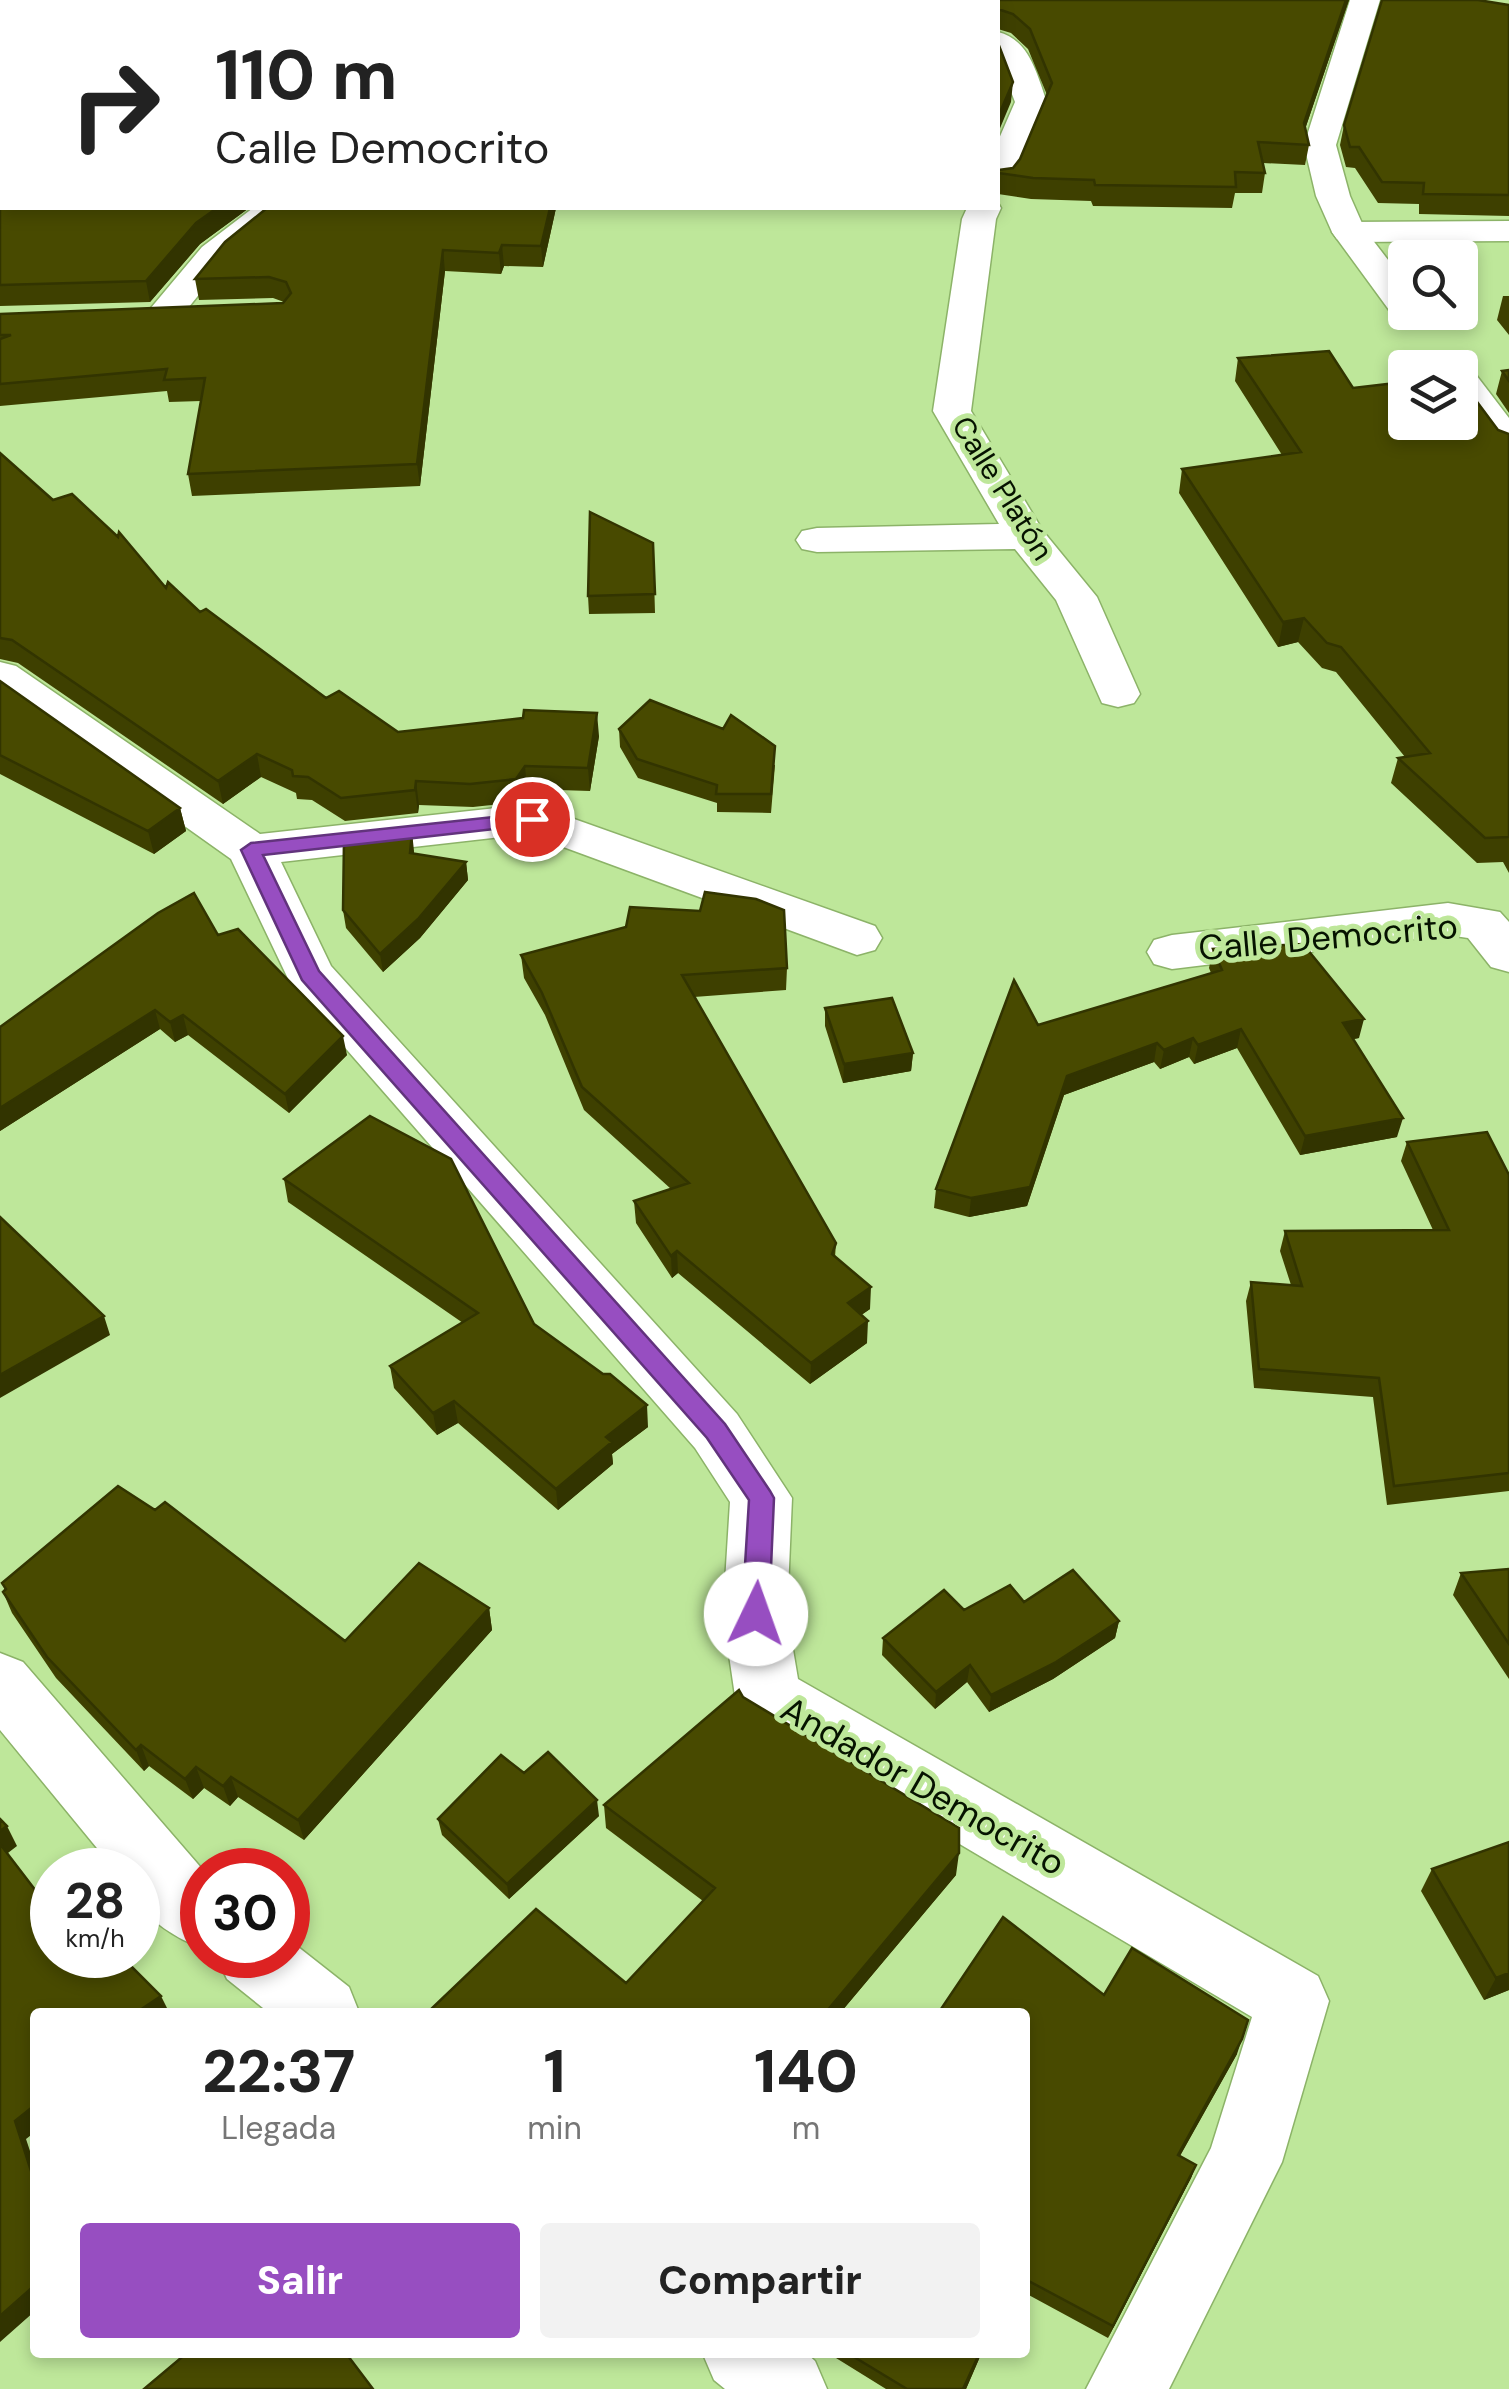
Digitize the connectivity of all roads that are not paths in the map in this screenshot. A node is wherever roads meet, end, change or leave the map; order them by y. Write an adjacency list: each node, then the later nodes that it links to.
1 (1365, 0): 7 (street)
2 (1000, 43): 3 (street)
3 (1000, 173)
4 (271, 210): 9 (street)
5 (983, 210): 12 (street, Calle Platón)
6 (1509, 231): 7 (street)
7 (1350, 232): 8 (street)
8 (1388, 283)
9 (216, 314)
10 (1478, 403): 11 (street)
11 (1509, 444)
12 (1026, 536): 13 (street); 15 (street, Calle Platón)
13 (817, 540)
14 (0, 676): 16 (street)
15 (1118, 694)
16 (251, 850): 17 (street); 26 (street, Andador Democrito)
17 (858, 938)
18 (1496, 940): 19 (street, Calle Democrito)
19 (1172, 952)
20 (0, 1682): 21 (street)
21 (180, 1896)
22 (281, 1978): 23 (street)
23 (318, 2008)
24 (749, 2358): 25 (street)
25 (787, 2389)
26 (1126, 2389)

